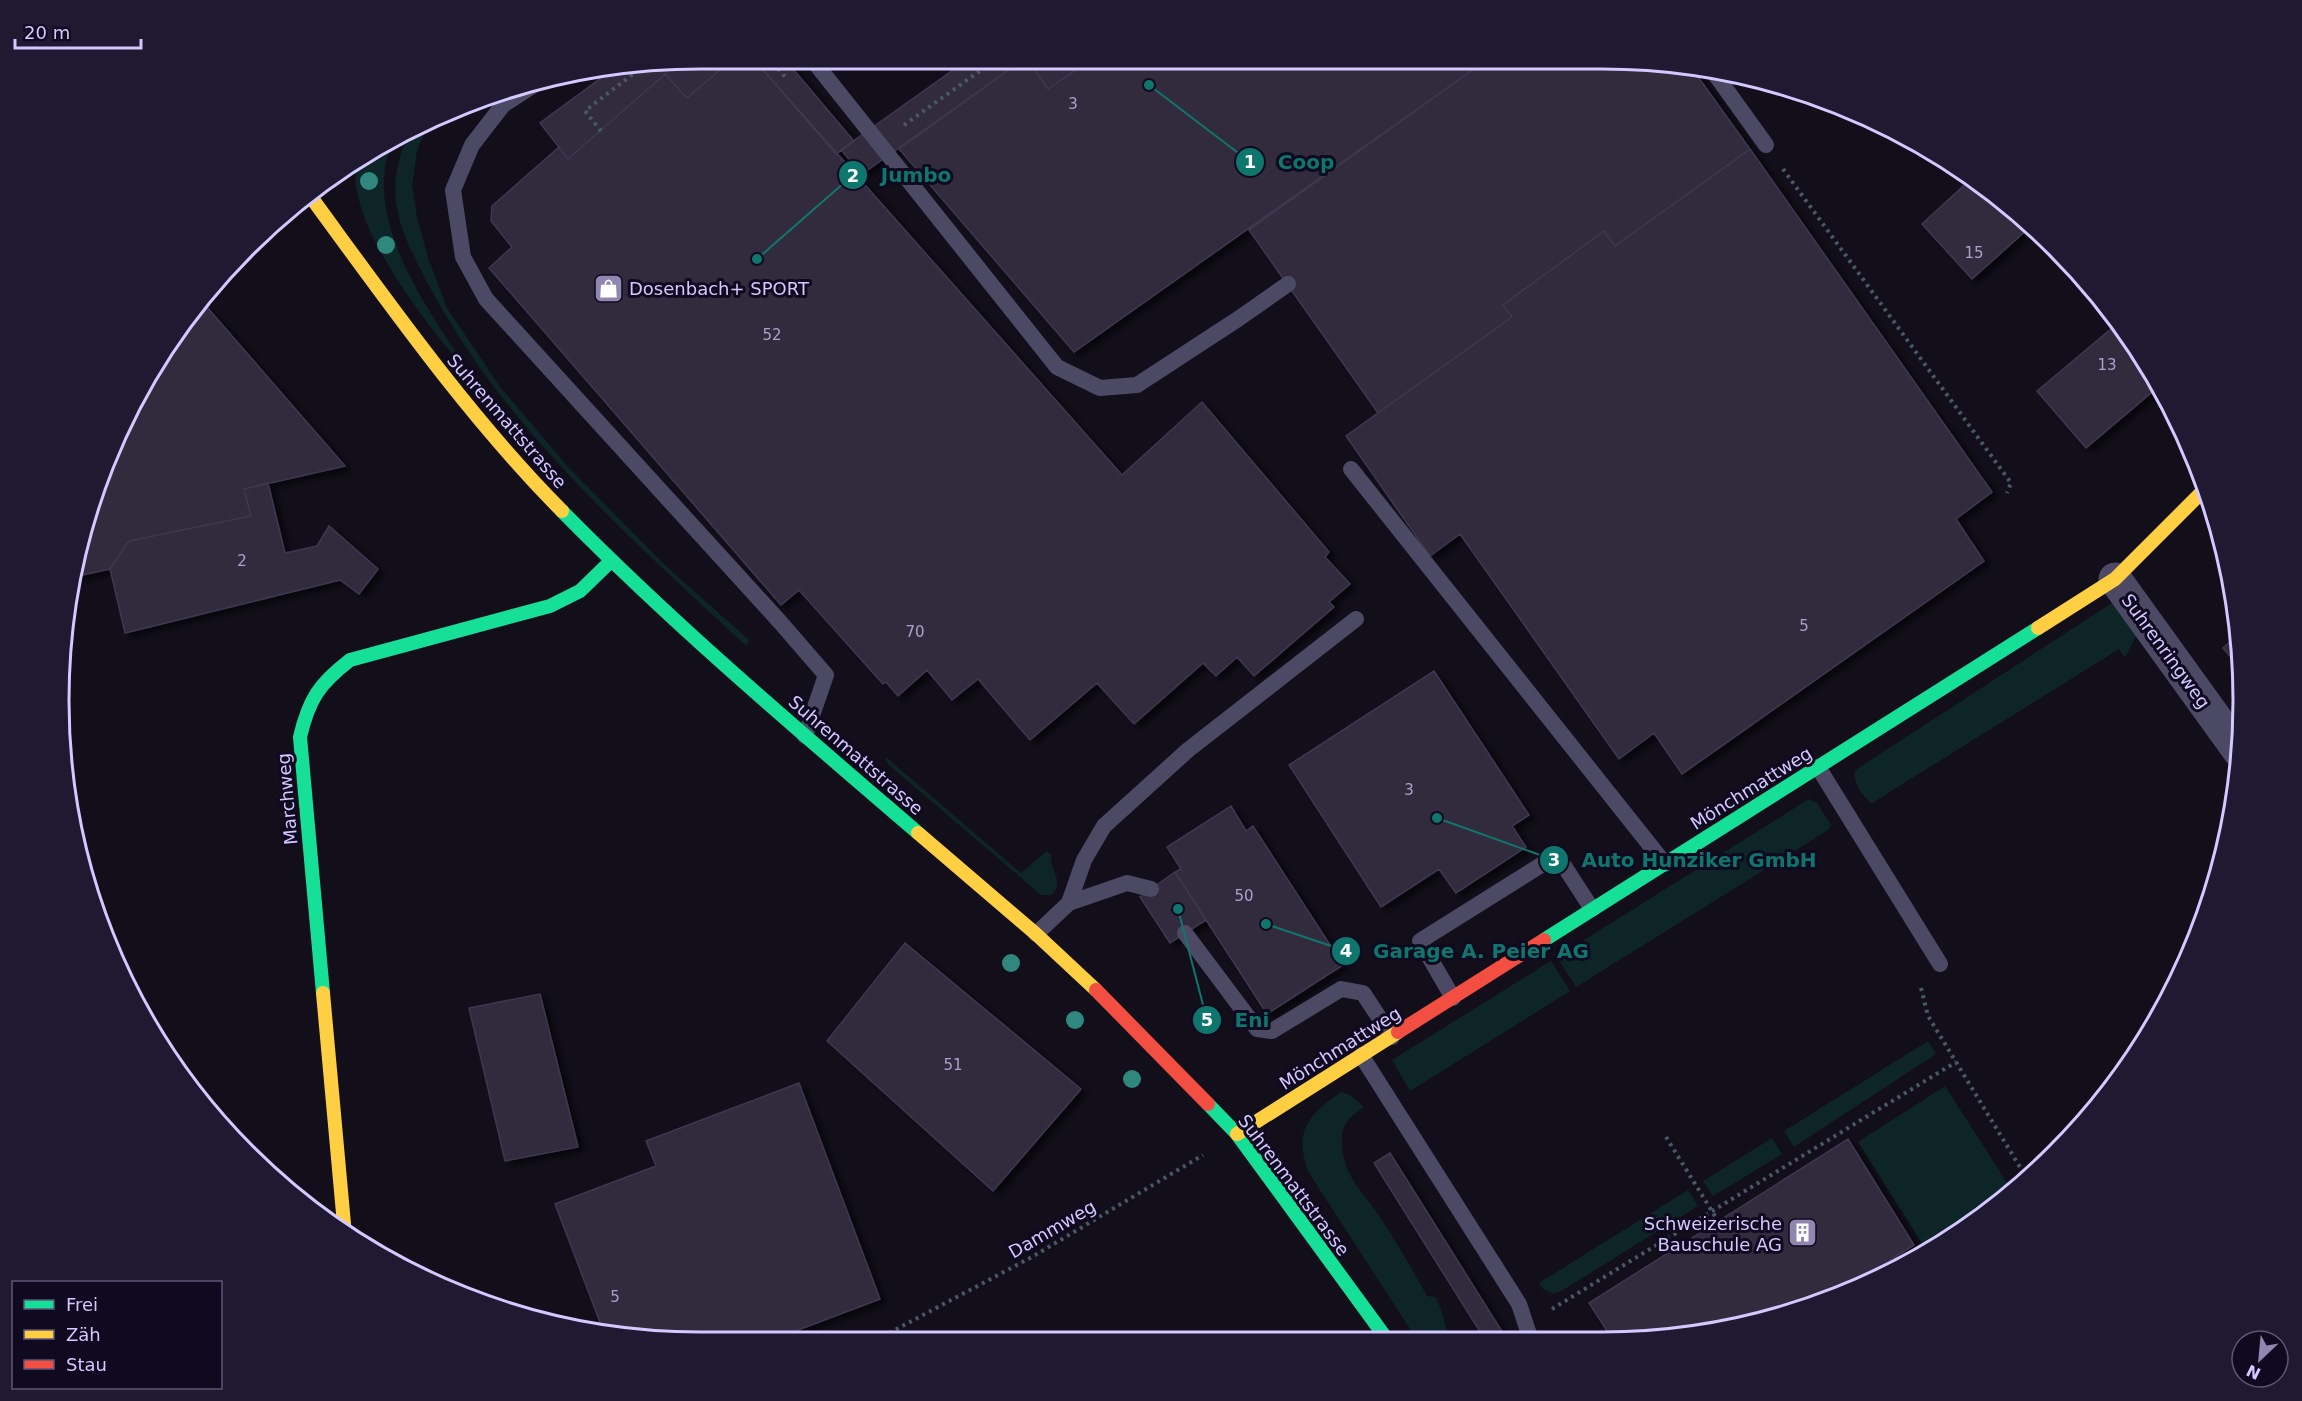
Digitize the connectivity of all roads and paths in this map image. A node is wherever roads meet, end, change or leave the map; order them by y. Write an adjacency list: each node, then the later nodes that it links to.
1 (820, 69): 8 (lane)
2 (635, 72): 5 (path)
3 (1719, 80): 6 (lane)
4 (513, 98): 15 (lane)
5 (601, 131)
6 (1766, 145): 10 (path)
7 (314, 201): 12 (street, Suhrenmattstrasse)
8 (1287, 284)
9 (1351, 469): 18 (lane)
10 (2007, 493)
11 (2198, 496): 13 (street, Mönchmattweg)
12 (611, 561): 15 (street, Suhrenmattstrasse); 35 (street, Marchweg)
13 (2115, 579): 16 (street, Suhrenringweg); 17 (street, Mönchmattweg)
14 (1356, 619): 20 (lane)
15 (805, 736): 23 (street, Suhrenmattstrasse)
16 (2232, 743)
17 (1818, 767): 18 (street, Mönchmattweg); 24 (lane)
18 (1665, 864): 21 (street, Mönchmattweg)
19 (1151, 889): 20 (lane)
20 (1069, 903): 23 (lane)
21 (1592, 909): 26 (street, Mönchmattweg); 26 (lane)
22 (1185, 933): 27 (lane)
23 (1036, 934): 30 (street, Suhrenmattstrasse)
24 (1940, 964)
25 (1918, 978): 29 (path)
26 (1453, 998): 27 (street, Mönchmattweg)
27 (1392, 1037): 28 (street, Mönchmattweg)
28 (1361, 1055): 30 (street, Mönchmattweg); 36 (lane)
29 (1956, 1062): 32 (path); 33 (path)
30 (1237, 1134): 37 (path, Dammweg); 38 (street, Suhrenmattstrasse)
31 (1666, 1137): 33 (path)
32 (2022, 1171)
33 (1712, 1211): 34 (path); 36 (path)
34 (1718, 1221)
35 (344, 1222)
36 (1528, 1329)
37 (891, 1332)
38 (1382, 1332)

